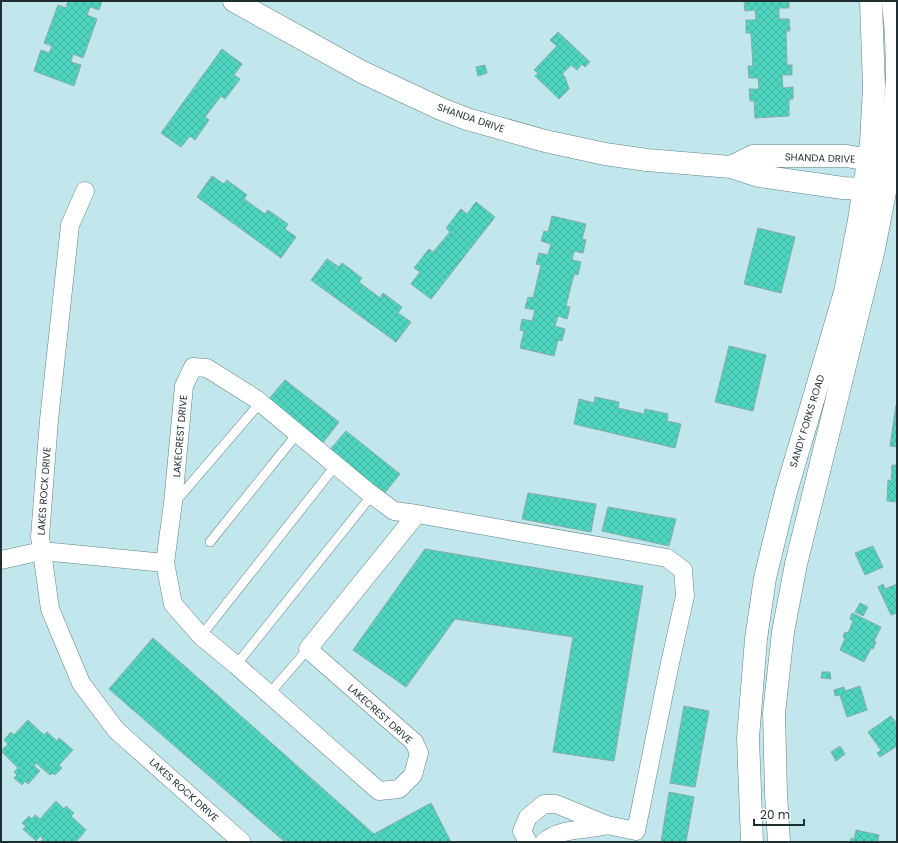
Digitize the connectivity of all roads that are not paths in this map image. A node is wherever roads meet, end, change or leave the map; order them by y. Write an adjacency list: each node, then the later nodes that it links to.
1 (234, 1): 5 (street, SHANDA DRIVE)
2 (871, 1): 4 (street, SANDY FORKS ROAD)
3 (893, 1): 6 (street)
4 (868, 160): 5 (street, SHANDA DRIVE); 6 (street, SHANDA DRIVE); 7 (street, SANDY FORKS ROAD)
5 (730, 167): 7 (street, SHANDA DRIVE)
6 (888, 174): 7 (street); 30 (street)
7 (864, 189): 29 (street, SANDY FORKS ROAD)
8 (85, 190): 16 (street, LAKES ROCK DRIVE)
9 (260, 403): 10 (street, LAKECREST DRIVE); 13 (lane); 13 (street, LAKECREST DRIVE)
10 (298, 434): 11 (street, LAKECREST DRIVE); 15 (lane)
11 (336, 465): 12 (street, LAKECREST DRIVE); 19 (lane)
12 (372, 495): 14 (street, LAKECREST DRIVE); 21 (lane)
13 (174, 503): 18 (street, LAKECREST DRIVE)
14 (417, 514): 20 (street); 24 (street, LAKECREST DRIVE)
15 (210, 542)
16 (42, 550): 17 (street); 18 (street); 26 (street, LAKES ROCK DRIVE)
17 (1, 560)
18 (165, 563): 19 (street, LAKECREST DRIVE)
19 (201, 636): 21 (street, LAKECREST DRIVE)
20 (308, 649): 22 (lane); 22 (street, LAKECREST DRIVE)
21 (236, 665): 22 (street, LAKECREST DRIVE)
22 (269, 694)
23 (577, 812): 24 (street, LAKECREST DRIVE); 25 (street); 27 (street, LAKECREST DRIVE)
24 (607, 825): 25 (street, LAKECREST DRIVE)
25 (572, 830): 28 (street, LAKECREST DRIVE)
26 (242, 842)
27 (528, 842)
28 (544, 842)
29 (752, 842)
30 (778, 842)

